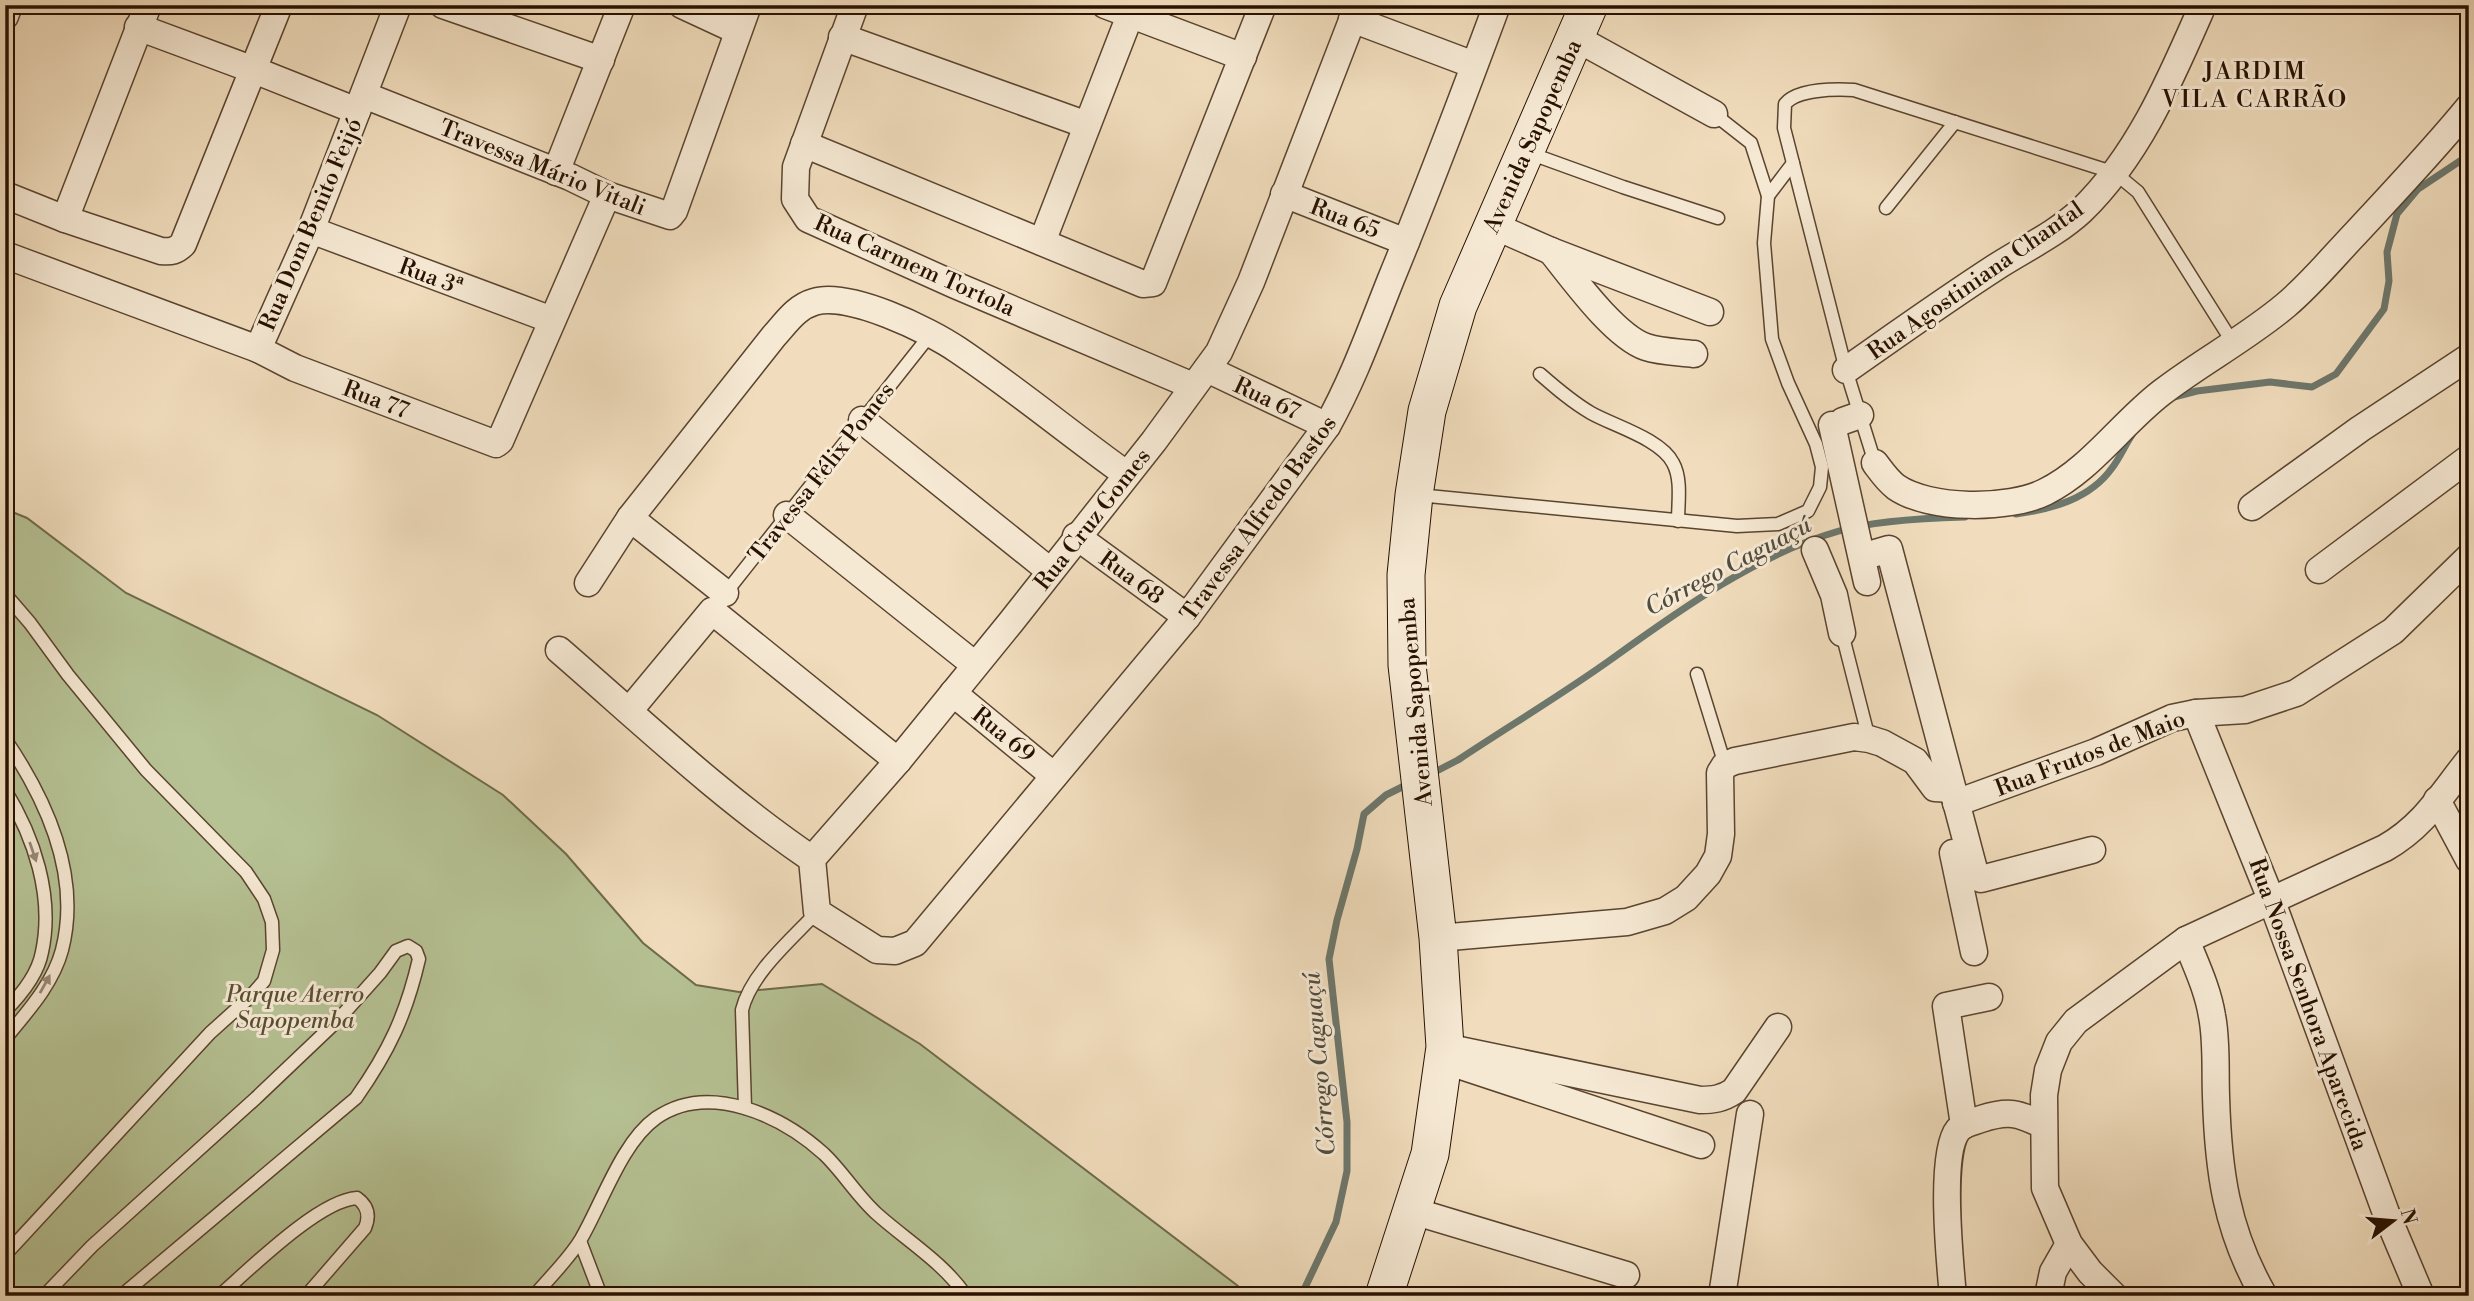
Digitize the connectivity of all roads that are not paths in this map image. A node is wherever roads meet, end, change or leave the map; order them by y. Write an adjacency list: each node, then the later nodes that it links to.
1 (9, 5): 15 (street)
2 (279, 5): 23 (street)
3 (398, 5): 24 (street, Rua Dom Benito Feijó)
4 (443, 5): 21 (street)
5 (622, 5): 21 (street)
6 (682, 5): 18 (street)
7 (748, 5): 18 (street, Travessa Mário Vitali)
8 (855, 5): 19 (street, Rua Carmem Tortola)
9 (1105, 5): 13 (street)
10 (1263, 5): 20 (street)
11 (1497, 5): 22 (street, Travessa Alfredo Bastos)
12 (2203, 5): 33 (street, Rua Agostiniana Chantal)
13 (1132, 10): 20 (street); 28 (street)
14 (1355, 12): 22 (street); 34 (street, Rua Cruz Gomes)
15 (5, 16)
16 (143, 16): 23 (street, Travessa Mário Vitali); 40 (street)
17 (1582, 22): 26 (street); 30 (main road, Avenida Sapopemba)
18 (737, 32): 36 (street, Travessa Mário Vitali)
19 (842, 37): 28 (street); 29 (street, Rua Carmem Tortola)
20 (1243, 57): 43 (street)
21 (601, 60): 32 (street)
22 (1474, 65): 44 (street, Travessa Alfredo Bastos)
23 (254, 70): 24 (street, Travessa Mário Vitali); 40 (street)
24 (360, 103): 32 (street, Travessa Mário Vitali); 42 (street, Rua Dom Benito Feijó)
25 (2469, 107): 50 (street)
26 (1714, 114): 37 (lane)
27 (1955, 122): 31 (lane); 33 (lane); 38 (lane)
28 (1087, 125): 43 (street)
29 (804, 144): 43 (street); 56 (street, Rua Carmem Tortola)
30 (1525, 152): 39 (lane); 41 (main road, Avenida Sapopemba)
31 (1793, 163): 37 (lane); 54 (lane)
32 (556, 172): 36 (street, Travessa Mário Vitali)
33 (2115, 173): 50 (lane); 54 (street, Rua Agostiniana Chantal)
34 (1284, 194): 44 (street, Rua 65); 56 (street, Rua Cruz Gomes)
35 (5, 195): 40 (street)
36 (607, 195): 48 (street)
37 (1769, 196): 58 (lane)
38 (1886, 208)
39 (1718, 218)
40 (65, 219)
41 (1492, 225): 45 (street); 63 (main road, Avenida Sapopemba)
42 (310, 230): 48 (street, Rua 3ª); 51 (street, Rua Dom Benito Feijó)
43 (1042, 242)
44 (1406, 242): 59 (street, Travessa Alfredo Bastos)
45 (1551, 251): 47 (street); 52 (street)
46 (5, 256): 51 (street, Rua Dom Benito Feijó)
47 (1710, 312)
48 (552, 320): 51 (street, Rua 77)
49 (930, 335): 57 (lane, Travessa Félix Pomes); 62 (street); 66 (street)
50 (2233, 343): 61 (street)
51 (258, 349)
52 (1694, 354)
53 (2469, 357): 64 (street)
54 (1846, 370): 58 (lane)
55 (1540, 374): 67 (lane)
56 (1200, 378): 59 (street, Rua 67); 62 (street, Rua Cruz Gomes)
57 (862, 419): 65 (lane, Travessa Félix Pomes); 72 (street)
58 (1834, 424): 61 (lane); 67 (lane); 75 (street)
59 (1327, 426): 78 (street, Travessa Alfredo Bastos)
60 (2469, 458): 73 (street)
61 (1875, 463)
62 (1126, 474): 68 (street, Rua Cruz Gomes)
63 (1414, 495): 67 (lane); 100 (main road, Avenida Sapopemba)
64 (2252, 507)
65 (787, 515): 77 (lane, Travessa Félix Pomes); 81 (street)
66 (630, 518): 74 (street); 77 (street)
67 (1678, 521)
68 (1076, 536): 72 (street, Rua Cruz Gomes); 78 (street, Rua 68)
69 (1815, 551): 75 (street)
70 (1872, 554): 93 (street)
71 (2469, 557): 85 (street, Rua Frutos de Maio)
72 (1050, 570): 81 (street, Rua Cruz Gomes)
73 (2319, 570)
74 (588, 583)
75 (1850, 588): 79 (street)
76 (5, 594): 116 (lane)
77 (718, 602): 84 (street); 89 (street)
78 (1187, 617): 91 (street, Travessa Alfredo Bastos)
79 (1842, 633): 87 (lane)
80 (559, 650): 84 (street)
81 (975, 665): 83 (street, Rua Cruz Gomes)
82 (1697, 674): 90 (lane)
83 (953, 693): 89 (street, Rua Cruz Gomes); 91 (street, Rua 69)
84 (629, 711): 96 (street)
85 (2196, 713): 93 (street, Rua Frutos de Maio); 98 (street, Rua Nossa Senhora Aparecida)
86 (5, 739): 106 (lane, one-way to 86)
87 (1869, 739): 90 (street); 93 (street)
88 (2469, 760): 94 (street)
89 (898, 761): 96 (street, Rua Cruz Gomes)
90 (1725, 765): 100 (street)
91 (1054, 776): 99 (street, Travessa Alfredo Bastos)
92 (5, 790): 104 (lane, one-way to 104)
93 (1949, 794): 95 (street); 102 (street)
94 (2437, 800): 97 (street); 98 (street)
95 (2092, 850)
96 (812, 859): 99 (street)
97 (2469, 860)
98 (2271, 899): 101 (street); 131 (street, Rua Nossa Senhora Aparecida)
99 (817, 912): 108 (lane)
100 (1438, 938): 107 (main road, Avenida Sapopemba)
101 (2186, 940): 111 (street); 130 (street)
102 (1974, 952)
103 (1989, 997): 110 (street)
104 (5, 1011)
105 (1778, 1027): 107 (street)
106 (5, 1039)
107 (1445, 1054): 112 (street); 113 (main road, Avenida Sapopemba)
108 (745, 1108): 114 (lane); 125 (lane)
109 (1750, 1114): 118 (street)
110 (1964, 1125): 111 (street); 127 (street)
111 (2043, 1125): 115 (street)
112 (1701, 1145)
113 (1413, 1211): 117 (street); 126 (main road, Avenida Sapopemba)
114 (580, 1241): 123 (lane); 124 (lane)
115 (2069, 1244): 128 (street); 129 (street)
116 (5, 1255)
117 (1626, 1275)
118 (1726, 1295)
119 (44, 1296): 120 (lane)
120 (121, 1296)
121 (219, 1296): 122 (lane)
122 (306, 1296)
123 (534, 1296)
124 (601, 1296)
125 (967, 1296)
126 (1384, 1296)
127 (1953, 1296)
128 (2048, 1296)
129 (2114, 1296)
130 (2264, 1296)
131 (2421, 1296)

